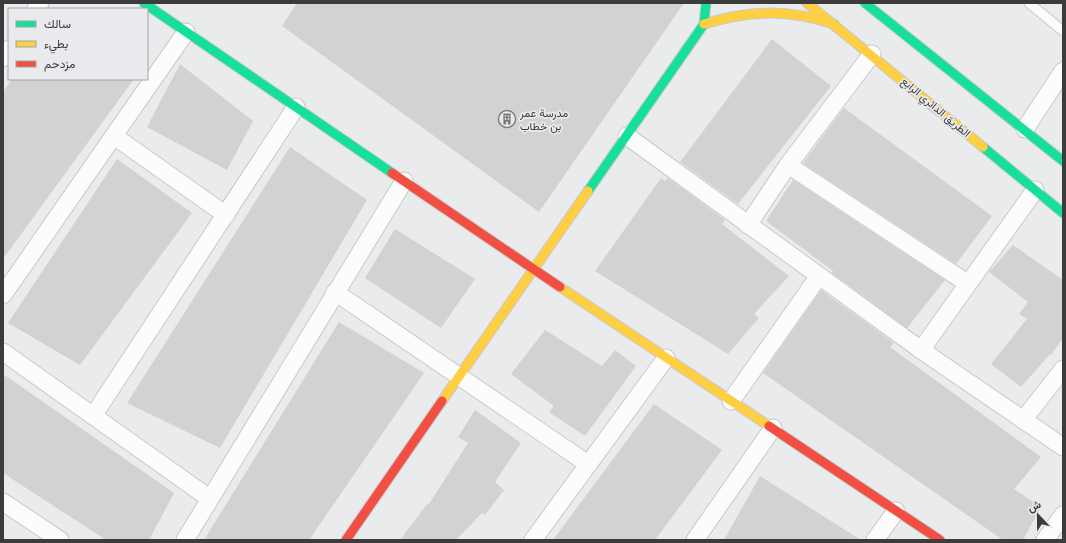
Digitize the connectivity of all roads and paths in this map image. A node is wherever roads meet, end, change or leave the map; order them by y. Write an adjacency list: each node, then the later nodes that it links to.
1 (144, 3): 9 (street)
2 (706, 3): 6 (street)
3 (807, 3): 7 (street, الطريق الدائري الرابع)
4 (865, 3): 13 (street)
5 (1029, 3): 8 (lane)
6 (704, 24): 7 (street); 15 (street)
7 (837, 25): 10 (street, الطريق الدائري الرابع)
8 (1063, 31)
9 (186, 32): 12 (street); 14 (street)
10 (872, 54): 17 (street); 19 (street, الطريق الدائري الرابع)
11 (1063, 71): 13 (street)
12 (296, 107): 18 (street); 21 (street)
13 (1025, 130): 16 (street)
14 (114, 136): 21 (street); 27 (street)
15 (627, 136): 22 (street); 23 (street)
16 (1063, 162)
17 (788, 165): 22 (street); 25 (street)
18 (404, 181): 23 (street); 26 (street)
19 (1035, 190): 20 (street, الطريق الدائري الرابع); 25 (street)
20 (1063, 213)
21 (226, 214): 34 (street)
22 (748, 224): 24 (street)
23 (534, 270): 30 (street); 32 (street)
24 (819, 276): 28 (street); 33 (street)
25 (967, 283): 28 (street)
26 (335, 292): 32 (street); 39 (street)
27 (3, 295)
28 (921, 350): 35 (street)
29 (3, 352): 34 (street)
30 (666, 358): 33 (street); 38 (street)
31 (1063, 369): 35 (street)
32 (459, 378): 38 (street); 45 (street)
33 (731, 401): 36 (street)
34 (93, 416): 39 (street)
35 (1023, 420): 37 (street)
36 (773, 428): 41 (street); 47 (street)
37 (1063, 447)
38 (588, 464): 46 (street)
39 (209, 498): 44 (street)
40 (3, 502): 43 (street)
41 (896, 511): 48 (street); 49 (street)
42 (1063, 515): 50 (street)
43 (60, 540)
44 (185, 540)
45 (346, 540)
46 (533, 540)
47 (695, 540)
48 (875, 540)
49 (940, 540)
50 (1045, 540)

